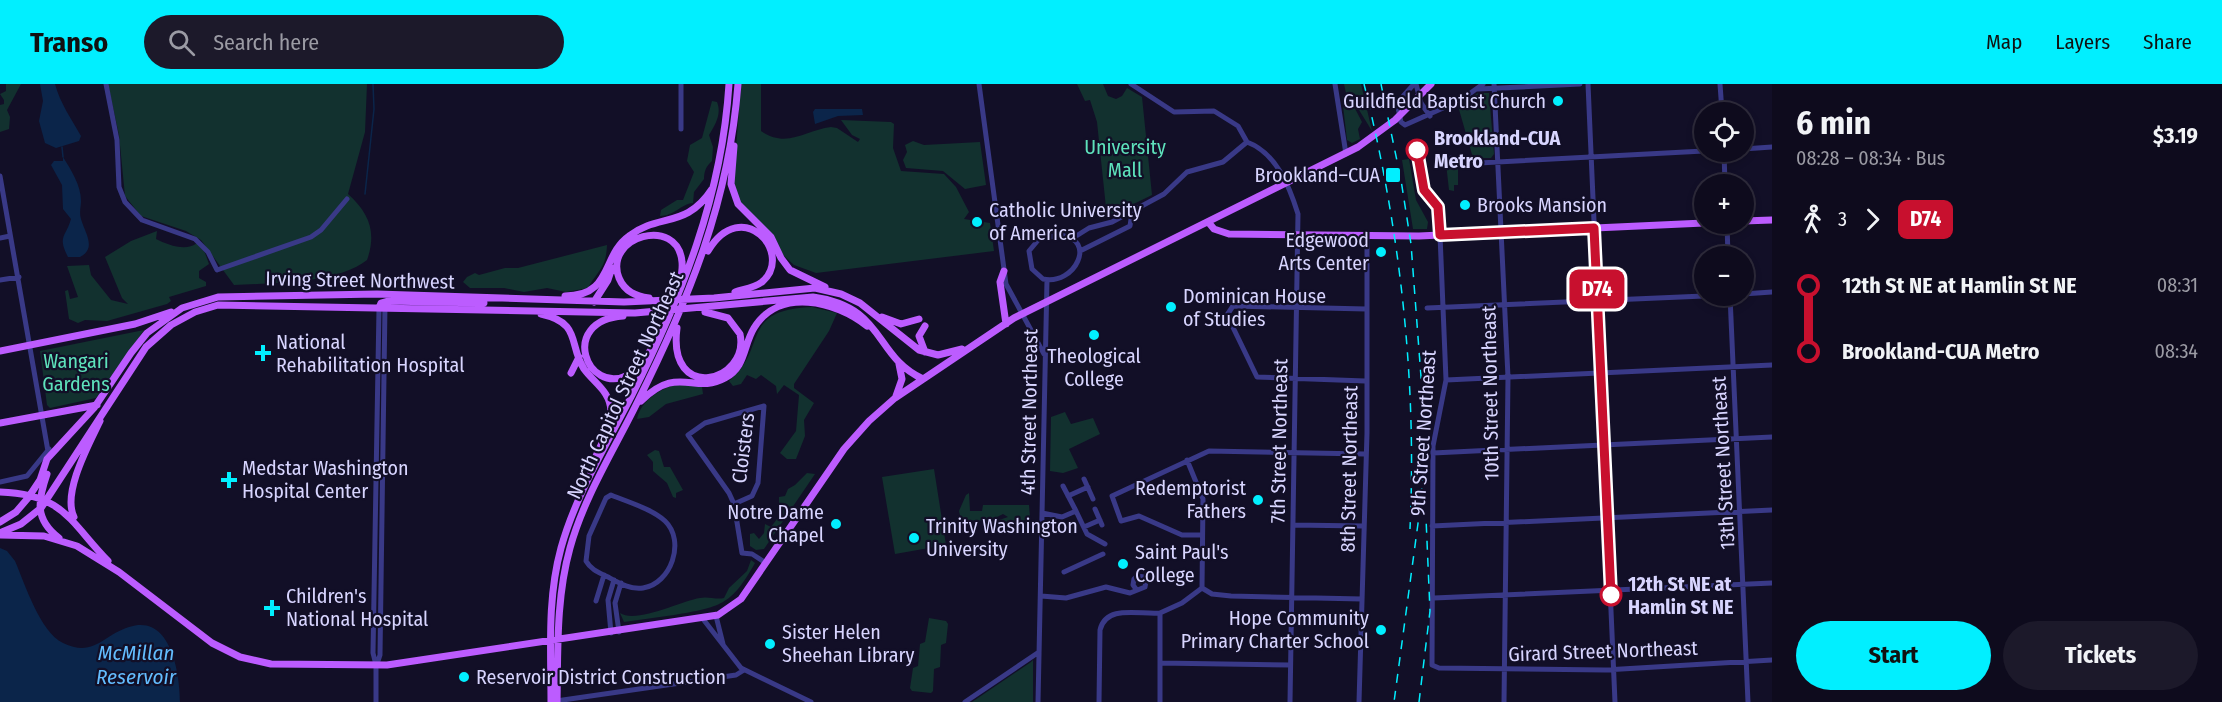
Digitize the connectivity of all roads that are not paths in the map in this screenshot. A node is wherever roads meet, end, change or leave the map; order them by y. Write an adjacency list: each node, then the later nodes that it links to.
1 (106, 84): 31 (street)
2 (681, 84): 17 (street)
3 (729, 84): 29 (main road)
4 (738, 84): 18 (main road, North Capitol Street Northeast)
5 (979, 84): 48 (street)
6 (1131, 84): 19 (street, 7th Street Northeast)
7 (1335, 84): 23 (street)
8 (1415, 84): 16 (street); 16 (street)
9 (1431, 84): 23 (main road)
10 (1580, 84): 13 (street)
11 (1587, 84): 24 (street)
12 (1720, 84): 15 (street)
13 (1494, 86): 14 (street); 26 (street, 10th Street Northeast)
14 (1480, 87): 16 (street)
15 (1721, 102)
16 (1430, 116)
17 (681, 129)
18 (733, 130): 47 (main road, North Capitol Street Northeast); 55 (main road)
19 (1246, 142): 28 (street, 7th Street Northeast); 32 (street)
20 (1772, 147): 21 (street)
21 (1754, 148)
22 (1694, 151): 24 (street)
23 (1346, 154): 28 (main road)
24 (1591, 156): 26 (street); 37 (street)
25 (1451, 158): 26 (street)
26 (1498, 160): 38 (street, 10th Street Northeast)
27 (0, 176): 30 (street)
28 (1285, 183): 35 (main road); 39 (street, 7th Street Northeast)
29 (715, 184): 45 (main road); 52 (main road)
30 (1, 188): 41 (street)
31 (347, 199)
32 (1132, 212): 44 (street); 46 (street)
33 (1772, 220): 34 (main road)
34 (1754, 221)
35 (1209, 223): 39 (main road); 63 (main road)
36 (1694, 223): 37 (main road)
37 (1594, 228): 38 (main road); 61 (street)
38 (1501, 232): 40 (main road); 64 (street, 10th Street Northeast)
39 (1298, 235): 42 (main road); 68 (street, 7th Street Northeast)
40 (1440, 235): 42 (main road); 66 (street, 9th Street Northeast)
41 (10, 236): 43 (street); 49 (street)
42 (1367, 236): 70 (street, 8th Street Northeast)
43 (0, 238)
44 (1073, 238): 46 (street); 51 (street)
45 (618, 248): 57 (main road); 59 (main road)
46 (1080, 251): 51 (street)
47 (700, 263): 58 (main road); 77 (main road, North Capitol Street Northeast)
48 (1004, 271): 75 (street); 78 (main road)
49 (19, 277): 50 (street); 82 (street)
50 (0, 280)
51 (1047, 280): 63 (street, 4th Street Northeast)
52 (680, 289): 60 (main road); 60 (main road)
53 (1772, 292): 54 (street)
54 (1754, 293)
55 (841, 294): 58 (main road); 72 (main road)
56 (1694, 296): 61 (street)
57 (506, 298): 59 (main road, Irving Street Northwest); 62 (main road, Irving Street Northwest)
58 (714, 298): 60 (main road)
59 (591, 301): 60 (main road, Irving Street Northwest); 62 (main road)
60 (673, 301): 80 (main road)
61 (1597, 301): 64 (street); 92 (street)
62 (383, 303): 67 (main road, Irving Street Northwest); 73 (main road, Irving Street Northwest); 98 (main road, Irving Street Northwest); 171 (street)
63 (1046, 303): 75 (main road); 86 (street, 4th Street Northeast)
64 (1504, 305): 66 (street); 93 (street, 10th Street Northeast)
65 (1730, 306): 90 (street, 13th Street Northeast)
66 (1443, 307): 69 (street); 96 (street, 9th Street Northeast)
67 (182, 308): 82 (main road); 100 (main road, Irving Street Northwest)
68 (1296, 308): 70 (street); 95 (street, 7th Street Northeast); 95 (street)
69 (1427, 308)
70 (1366, 309): 97 (street, 8th Street Northeast)
71 (685, 310): 74 (main road, Irving Street Northwest); 77 (main road); 81 (main road)
72 (870, 310): 76 (main road); 85 (main road)
73 (526, 311): 74 (main road, Irving Street Northwest); 87 (main road)
74 (660, 312): 80 (main road)
75 (1021, 315): 78 (main road); 86 (street)
76 (919, 319)
77 (678, 321): 101 (main road, North Capitol Street Northeast)
78 (1006, 324): 83 (main road)
79 (925, 326): 85 (main road)
80 (661, 337): 116 (main road)
81 (883, 338): 88 (main road); 101 (main road)
82 (31, 345): 84 (main road); 103 (street)
83 (970, 347): 85 (main road); 94 (main road)
84 (0, 351)
85 (925, 352)
86 (1044, 354): 128 (street, 4th Street Northeast)
87 (579, 357): 91 (main road); 91 (main road)
88 (899, 364): 94 (main road); 99 (main road)
89 (1772, 365): 90 (street)
90 (1733, 367): 92 (street); 106 (street, 13th Street Northeast)
91 (588, 373): 116 (main road)
92 (1601, 373): 93 (street); 107 (street)
93 (1508, 377): 96 (street); 108 (street, 10th Street Northeast)
94 (923, 379): 99 (main road)
95 (1295, 380): 97 (street); 109 (street, 7th Street Northeast)
96 (1446, 380): 111 (street, 9th Street Northeast)
97 (1365, 381): 112 (street, 8th Street Northeast)
98 (112, 397): 100 (main road, Irving Street Northwest); 102 (main road)
99 (895, 398): 142 (main road)
100 (97, 405): 103 (main road, Irving Street Northwest); 110 (main road)
101 (637, 405): 165 (main road, North Capitol Street Northeast)
102 (103, 411): 124 (main road); 132 (main road)
103 (43, 415): 104 (main road, Irving Street Northwest); 110 (street)
104 (0, 423)
105 (1772, 437): 106 (street)
106 (1737, 439): 107 (street); 127 (street, 13th Street Northeast)
107 (1604, 445): 108 (street); 129 (street)
108 (1507, 449): 111 (street); 131 (street, 10th Street Northeast)
109 (1294, 452): 112 (street); 113 (street); 133 (street, 7th Street Northeast)
110 (49, 453): 115 (street); 124 (main road); 130 (main road)
111 (1433, 453): 135 (street, 9th Street Northeast)
112 (1365, 454): 134 (street, 8th Street Northeast)
113 (1188, 460): 138 (street); 138 (street)
114 (1084, 479): 118 (street)
115 (0, 483)
116 (586, 486): 165 (main road)
117 (1063, 486): 120 (street)
118 (1088, 487): 120 (street); 121 (street)
119 (0, 492): 132 (main road)
120 (1068, 496): 126 (street)
121 (1093, 499)
122 (734, 504): 122 (street, Cloisters); 142 (street, Cloisters)
123 (1095, 509): 136 (street)
124 (39, 510): 137 (main road); 139 (main road)
125 (1772, 510): 127 (street)
126 (1076, 511): 128 (street); 136 (street)
127 (1740, 511): 129 (street); 149 (street, 13th Street Northeast)
128 (1042, 513): 154 (street, 4th Street Northeast)
129 (1607, 518): 131 (street); 152 (street)
130 (0, 522)
131 (1506, 522): 135 (street); 153 (street, 10th Street Northeast)
132 (78, 524): 143 (main road)
133 (1293, 525): 134 (street); 155 (street, 7th Street Northeast)
134 (1363, 526): 157 (street, 8th Street Northeast)
135 (1432, 526): 156 (street, 9th Street Northeast)
136 (1084, 527): 140 (street)
137 (0, 534): 139 (main road)
138 (1202, 535): 150 (street)
139 (62, 540): 143 (main road)
140 (1105, 544)
141 (1103, 554): 144 (street)
142 (766, 563): 162 (main road)
143 (118, 572): 171 (main road)
144 (1064, 572)
145 (604, 575): 146 (street); 147 (street); 158 (street)
146 (614, 580): 147 (street); 159 (street)
147 (621, 583): 160 (street)
148 (1772, 583): 149 (street)
149 (1743, 584): 152 (street); 169 (street, 13th Street Northeast)
150 (1202, 588): 155 (street); 161 (street)
151 (1136, 589): 154 (street)
152 (1610, 590): 153 (street); 175 (street)
153 (1505, 595): 156 (street); 174 (street, 10th Street Northeast)
154 (1041, 596): 167 (street, 4th Street Northeast)
155 (1292, 597): 157 (street); 172 (street, 7th Street Northeast)
156 (1434, 598): 173 (street, 9th Street Northeast)
157 (1362, 599): 185 (street, 8th Street Northeast)
158 (596, 601)
159 (608, 606): 160 (street); 164 (street)
160 (615, 606): 164 (street)
161 (1160, 613): 170 (street); 182 (street)
162 (716, 616): 163 (main road); 166 (street)
163 (703, 619): 164 (main road); 166 (street)
164 (615, 632): 165 (main road)
165 (554, 640): 171 (main road); 177 (main road, North Capitol Street Northeast)
166 (725, 648): 176 (street)
167 (1039, 652): 180 (street); 181 (street, 4th Street Northeast)
168 (1772, 660): 169 (street, Girard Street Northeast)
169 (1746, 662): 175 (street, Girard Street Northeast); 188 (street, 13th Street Northeast)
170 (1160, 663): 172 (street); 183 (street)
171 (376, 665): 178 (street)
172 (1290, 665): 184 (street, 7th Street Northeast)
173 (1436, 667): 174 (street, Girard Street Northeast)
174 (1504, 669): 175 (street, Girard Street Northeast); 186 (street, 10th Street Northeast)
175 (1614, 669): 187 (street)
176 (744, 670): 177 (street); 179 (street)
177 (554, 701)
178 (376, 702)
179 (811, 702)
180 (965, 702)
181 (1038, 702)
182 (1099, 702)
183 (1160, 702)
184 (1290, 702)
185 (1359, 702)
186 (1504, 702)
187 (1616, 702)
188 (1748, 702)

